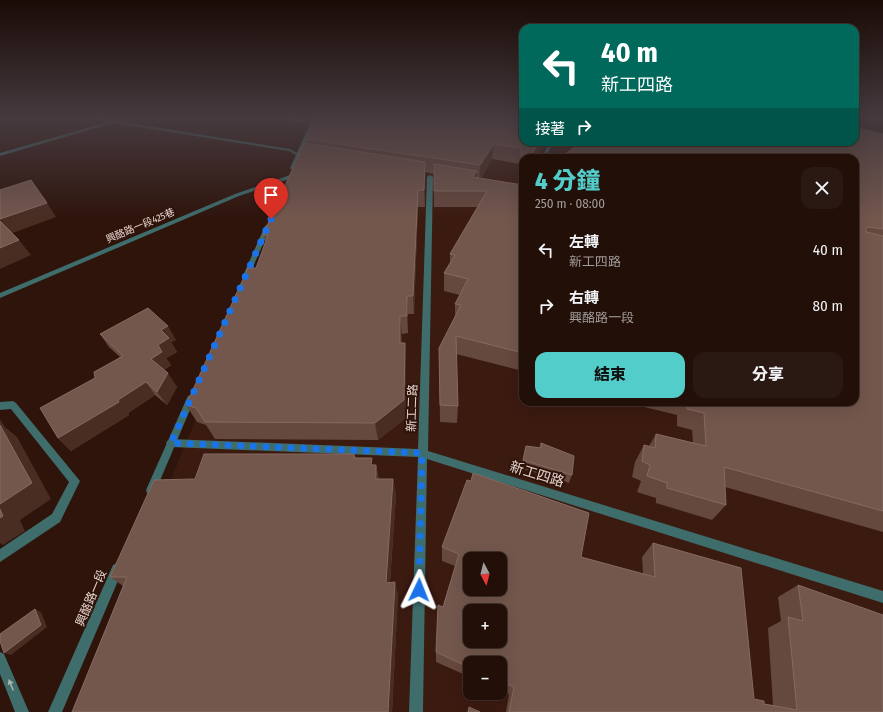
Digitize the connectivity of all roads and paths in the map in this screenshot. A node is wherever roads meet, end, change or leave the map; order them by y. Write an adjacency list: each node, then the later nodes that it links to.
1 (10, 152): 4 (street)
2 (288, 152): 3 (street)
3 (298, 154): 5 (street)
4 (0, 155)
5 (290, 177): 7 (street); 10 (street, 興酪路一段425巷)
6 (430, 177): 14 (street, 新工二路)
7 (283, 191)
8 (271, 220): 9 (street)
9 (242, 285)
10 (0, 296)
11 (194, 392): 13 (street)
12 (0, 406): 16 (street)
13 (171, 443): 14 (street, 新工四路); 15 (street)
14 (422, 453): 18 (street, 新工四路); 22 (street, 新工二路)
15 (146, 501)
16 (0, 556)
17 (121, 559): 21 (street, 興酪路一段)
18 (883, 597)
19 (0, 658): 20 (street, one-way to 19)
20 (22, 712)
21 (55, 712)
22 (416, 712)

